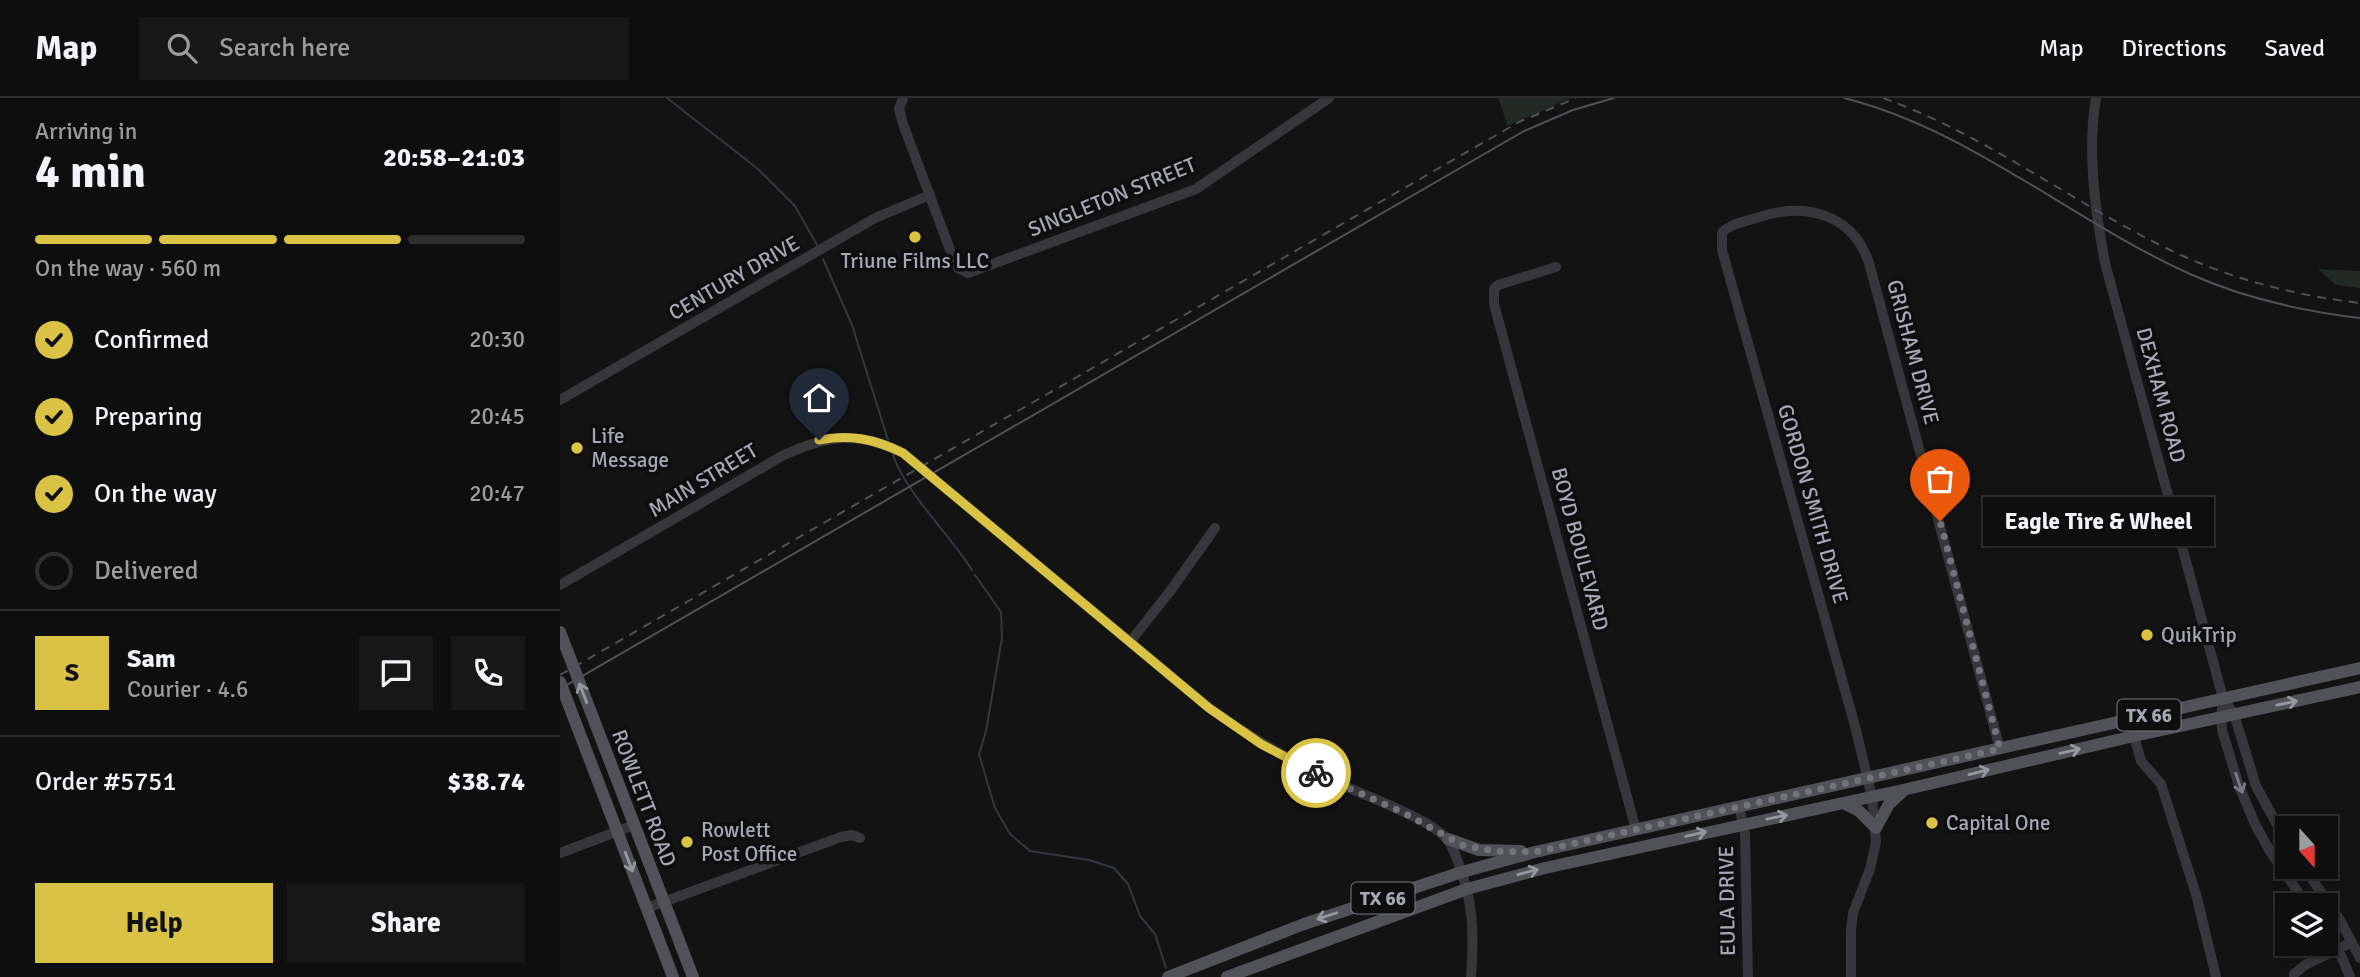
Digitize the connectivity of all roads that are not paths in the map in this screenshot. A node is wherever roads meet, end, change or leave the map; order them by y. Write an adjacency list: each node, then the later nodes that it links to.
1 (904, 98): 4 (street)
2 (1329, 98): 4 (street, SINGLETON STREET)
3 (2096, 98): 15 (street, DEXHAM ROAD)
4 (930, 195): 7 (street, CENTURY DRIVE)
5 (1721, 240): 19 (street, GRISHAM DRIVE); 21 (street, GORDON SMITH DRIVE)
6 (1556, 267): 30 (street, BOYD BOULEVARD)
7 (560, 400)
8 (1214, 528): 11 (street)
9 (560, 584): 11 (street, MAIN STREET)
10 (560, 632): 28 (main road, ROWLETT ROAD, one-way to 10)
11 (1130, 642): 33 (street, MAIN STREET)
12 (2360, 668): 15 (main road, TX 66)
13 (560, 682): 31 (main road, ROWLETT ROAD)
14 (2360, 687): 16 (main road, TX 66, one-way to 14)
15 (2223, 698): 16 (street, DEXHAM ROAD); 17 (street, DEXHAM ROAD); 19 (main road, TX 66)
16 (2234, 715): 17 (main road, TX 66); 26 (street, DEXHAM ROAD)
17 (2221, 718): 18 (main road, TX 66); 40 (street, DEXHAM ROAD, one-way to 40)
18 (2134, 736): 20 (main road, TX 66, one-way to 18); 56 (street)
19 (2000, 749): 20 (main road); 21 (main road, TX 66)
20 (2004, 766): 22 (main road, TX 66, one-way to 20)
21 (1869, 779): 23 (street, GORDON SMITH DRIVE); 25 (main road, TX 66)
22 (1903, 790): 23 (main road, TX 66); 29 (main road)
23 (1872, 797): 24 (main road, TX 66); 29 (street, GORDON SMITH DRIVE)
24 (1843, 803): 27 (main road, TX 66, one-way to 24); 29 (main road)
25 (1739, 806): 27 (street, EULA DRIVE); 30 (main road, TX 66)
26 (2275, 821)
27 (1744, 823): 34 (main road, TX 66, one-way to 27); 54 (street, EULA DRIVE)
28 (634, 825): 31 (street); 41 (main road, ROWLETT ROAD)
29 (1876, 828): 55 (street, GORDON SMITH DRIVE)
30 (1636, 830): 34 (main road); 35 (main road, TX 66)
31 (617, 832): 36 (street); 42 (main road, ROWLETT ROAD, one-way to 42)
32 (860, 838): 41 (street)
33 (1448, 839): 35 (main road); 37 (street)
34 (1642, 846): 39 (main road, TX 66, one-way to 34)
35 (1535, 852): 37 (main road, TX 66)
36 (560, 853)
37 (1462, 873): 39 (street); 44 (main road, TX 66, one-way to 44)
38 (2312, 879): 43 (street)
39 (1467, 889): 48 (main road, TX 66); 53 (street)
40 (2299, 893)
41 (664, 902): 42 (street); 50 (main road, ROWLETT ROAD)
42 (647, 908): 49 (main road, ROWLETT ROAD)
43 (2353, 942): 45 (street); 47 (street)
44 (1249, 946): 48 (main road); 51 (main road, TX 66)
45 (2338, 948): 58 (street)
46 (2322, 956): 57 (street)
47 (2360, 958)
48 (1257, 966): 52 (main road, TX 66)
49 (673, 977)
50 (693, 977)
51 (1168, 977)
52 (1227, 977)
53 (1471, 977)
54 (1748, 977)
55 (1851, 977)
56 (2216, 977)
57 (2294, 977)
58 (2350, 977)

